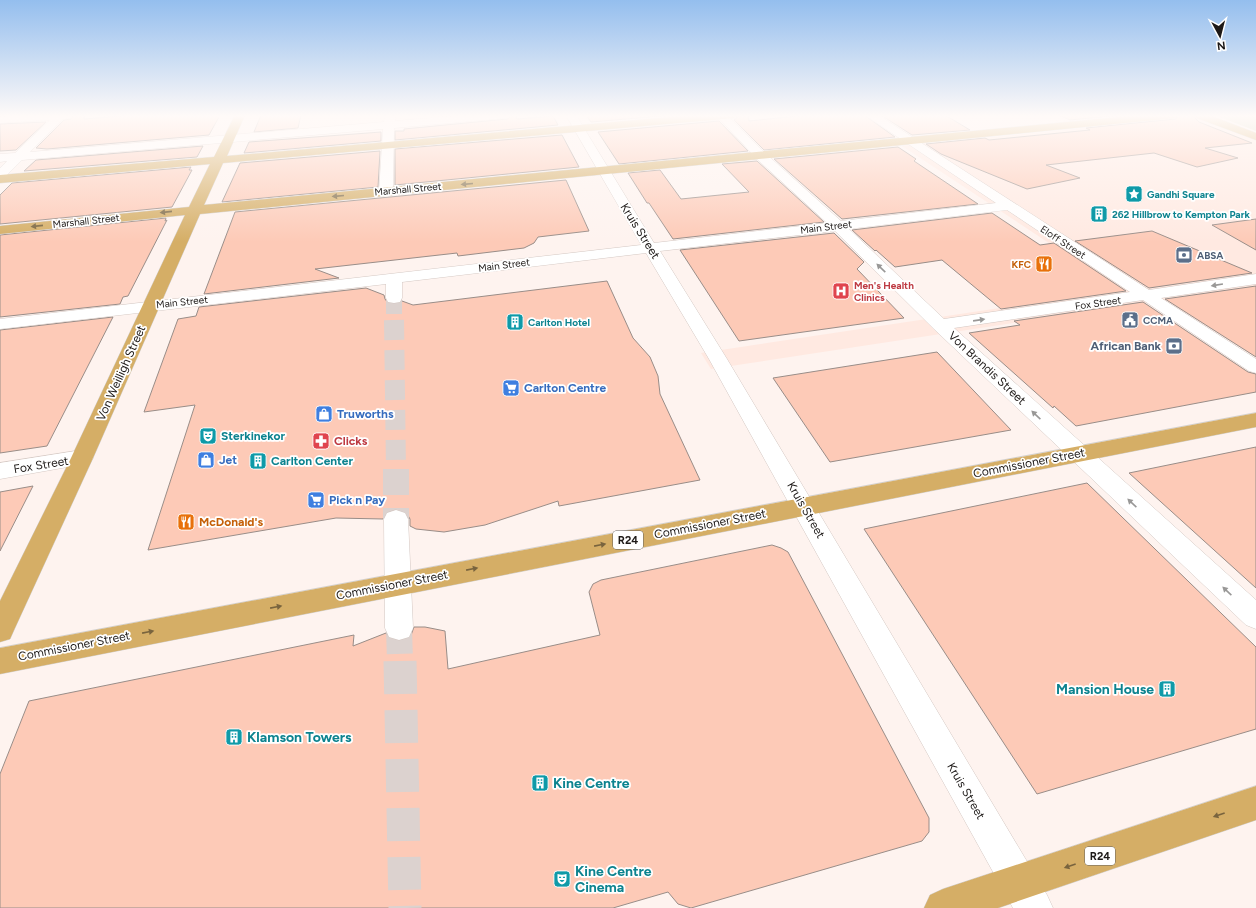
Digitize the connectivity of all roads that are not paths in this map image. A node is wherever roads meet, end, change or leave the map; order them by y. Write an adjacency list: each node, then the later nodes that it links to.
1 (12, 157): 9 (street)
2 (19, 157): 12 (street)
3 (251, 157): 10 (main road)
4 (387, 157): 14 (street)
5 (595, 157): 11 (street, Kruis Street)
6 (747, 157): 11 (main road, Marshall Street)
7 (763, 157): 17 (street, Von Brandis Street)
8 (934, 157): 15 (street, Eloff Street)
9 (0, 158)
10 (219, 160): 13 (main road); 16 (main road, Von Weilligh Street)
11 (603, 171): 14 (main road, Marshall Street, one-way to 14); 19 (street, Kruis Street)
12 (0, 175)
13 (0, 179)
14 (386, 192): 16 (main road, Marshall Street, one-way to 16)
15 (1009, 206): 17 (street, Main Street); 22 (street, Eloff Street)
16 (195, 210): 18 (main road, Marshall Street, one-way to 18); 24 (main road, Von Weilligh Street)
17 (837, 225): 19 (street, Main Street); 26 (street, Von Brandis Street, one-way to 17)
18 (0, 230)
19 (650, 248): 20 (street, Main Street); 32 (street, Kruis Street)
20 (394, 278): 23 (street); 24 (street, Main Street)
21 (1256, 279): 22 (street, Fox Street, one-way to 22)
22 (1146, 296): 26 (street, Fox Street, one-way to 22); 27 (street, Eloff Street)
23 (394, 298)
24 (151, 306): 25 (street, Main Street); 30 (main road, Von Weilligh Street)
25 (0, 324)
26 (940, 325): 29 (street, Von Brandis Street, one-way to 26)
27 (1256, 367)
28 (1256, 420): 29 (main road, Commissioner Street / R24)
29 (1078, 453): 32 (main road, Commissioner Street / R24); 35 (street, Von Brandis Street, one-way to 29)
30 (82, 458): 31 (street, Fox Street); 37 (main road, Von Weilligh Street)
31 (0, 471)
32 (804, 506): 34 (main road, Commissioner Street / R24, one-way to 32); 40 (street, Kruis Street)
33 (396, 519): 34 (street)
34 (398, 583): 36 (street); 38 (main road, Commissioner Street / R24, one-way to 34)
35 (1256, 617)
36 (400, 628)
37 (0, 630)
38 (0, 661)
39 (1256, 802): 40 (main road, R24, one-way to 40)
40 (1026, 896): 41 (main road, R24)
41 (943, 908)

